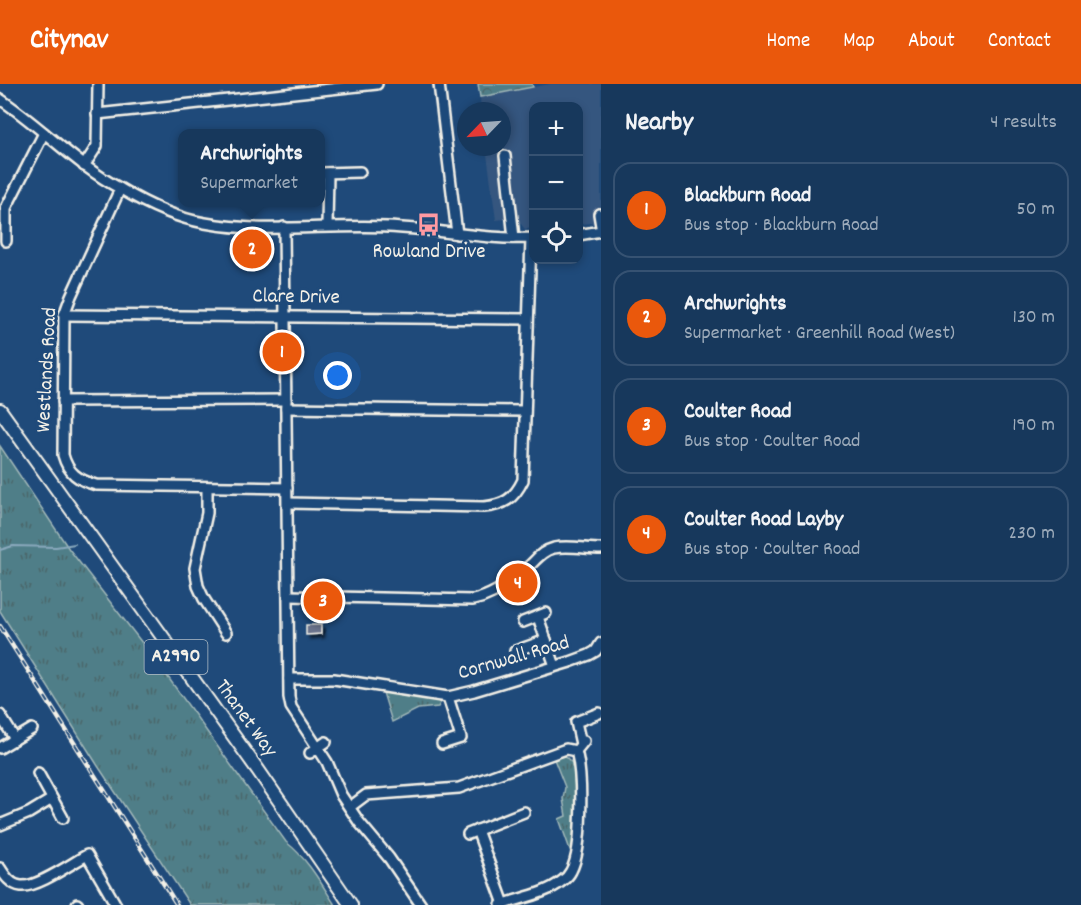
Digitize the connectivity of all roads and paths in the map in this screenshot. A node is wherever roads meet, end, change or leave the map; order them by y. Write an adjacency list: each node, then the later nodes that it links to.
1 (98, 84): 5 (street)
2 (377, 84): 5 (street)
3 (439, 84): 18 (street)
4 (0, 99): 6 (street)
5 (97, 114): 8 (street)
6 (44, 133): 8 (street); 15 (street)
7 (505, 156): 20 (street)
8 (84, 166): 11 (street)
9 (360, 172): 10 (street)
10 (325, 173): 13 (street)
11 (120, 189): 16 (street); 24 (street, Westlands Road)
12 (599, 214): 14 (street)
13 (327, 226): 16 (street); 18 (street)
14 (601, 226)
15 (2, 227): 22 (street)
16 (284, 227): 25 (street)
17 (601, 231): 19 (street)
18 (457, 234): 20 (street)
19 (583, 234)
20 (514, 238): 21 (street)
21 (529, 238)
22 (6, 241)
23 (531, 264): 26 (street)
24 (64, 315): 25 (street, Clare Drive); 27 (street, Westlands Road)
25 (285, 316): 26 (street, Clare Drive); 28 (street)
26 (528, 319): 29 (street)
27 (63, 401): 28 (street); 31 (street, Westlands Road)
28 (286, 404): 29 (street); 32 (street)
29 (525, 411): 33 (street)
30 (1, 413): 60 (main road, Thanet Way / A2990)
31 (207, 487): 32 (street); 37 (street)
32 (287, 488): 33 (street)
33 (288, 502): 35 (street)
34 (601, 549): 35 (street)
35 (289, 596): 42 (street)
36 (523, 622): 38 (street)
37 (225, 626)
38 (546, 640): 40 (street); 41 (street)
39 (601, 644): 41 (street, Cornwall Road)
40 (515, 651)
41 (555, 666): 43 (street, Cornwall Road)
42 (289, 679): 43 (street, Cornwall Road); 53 (street)
43 (448, 697): 48 (street)
44 (599, 713): 49 (street)
45 (0, 715): 47 (street)
46 (32, 729): 47 (street)
47 (15, 740): 50 (street)
48 (442, 744)
49 (580, 746): 53 (street); 59 (street)
50 (0, 748)
51 (38, 773): 52 (street)
52 (52, 799): 55 (street); 56 (street)
53 (350, 807): 61 (street)
54 (524, 812): 59 (street)
55 (63, 818)
56 (0, 825)
57 (0, 868): 58 (street)
58 (112, 904)
59 (502, 904)
60 (351, 905)
61 (421, 905)

